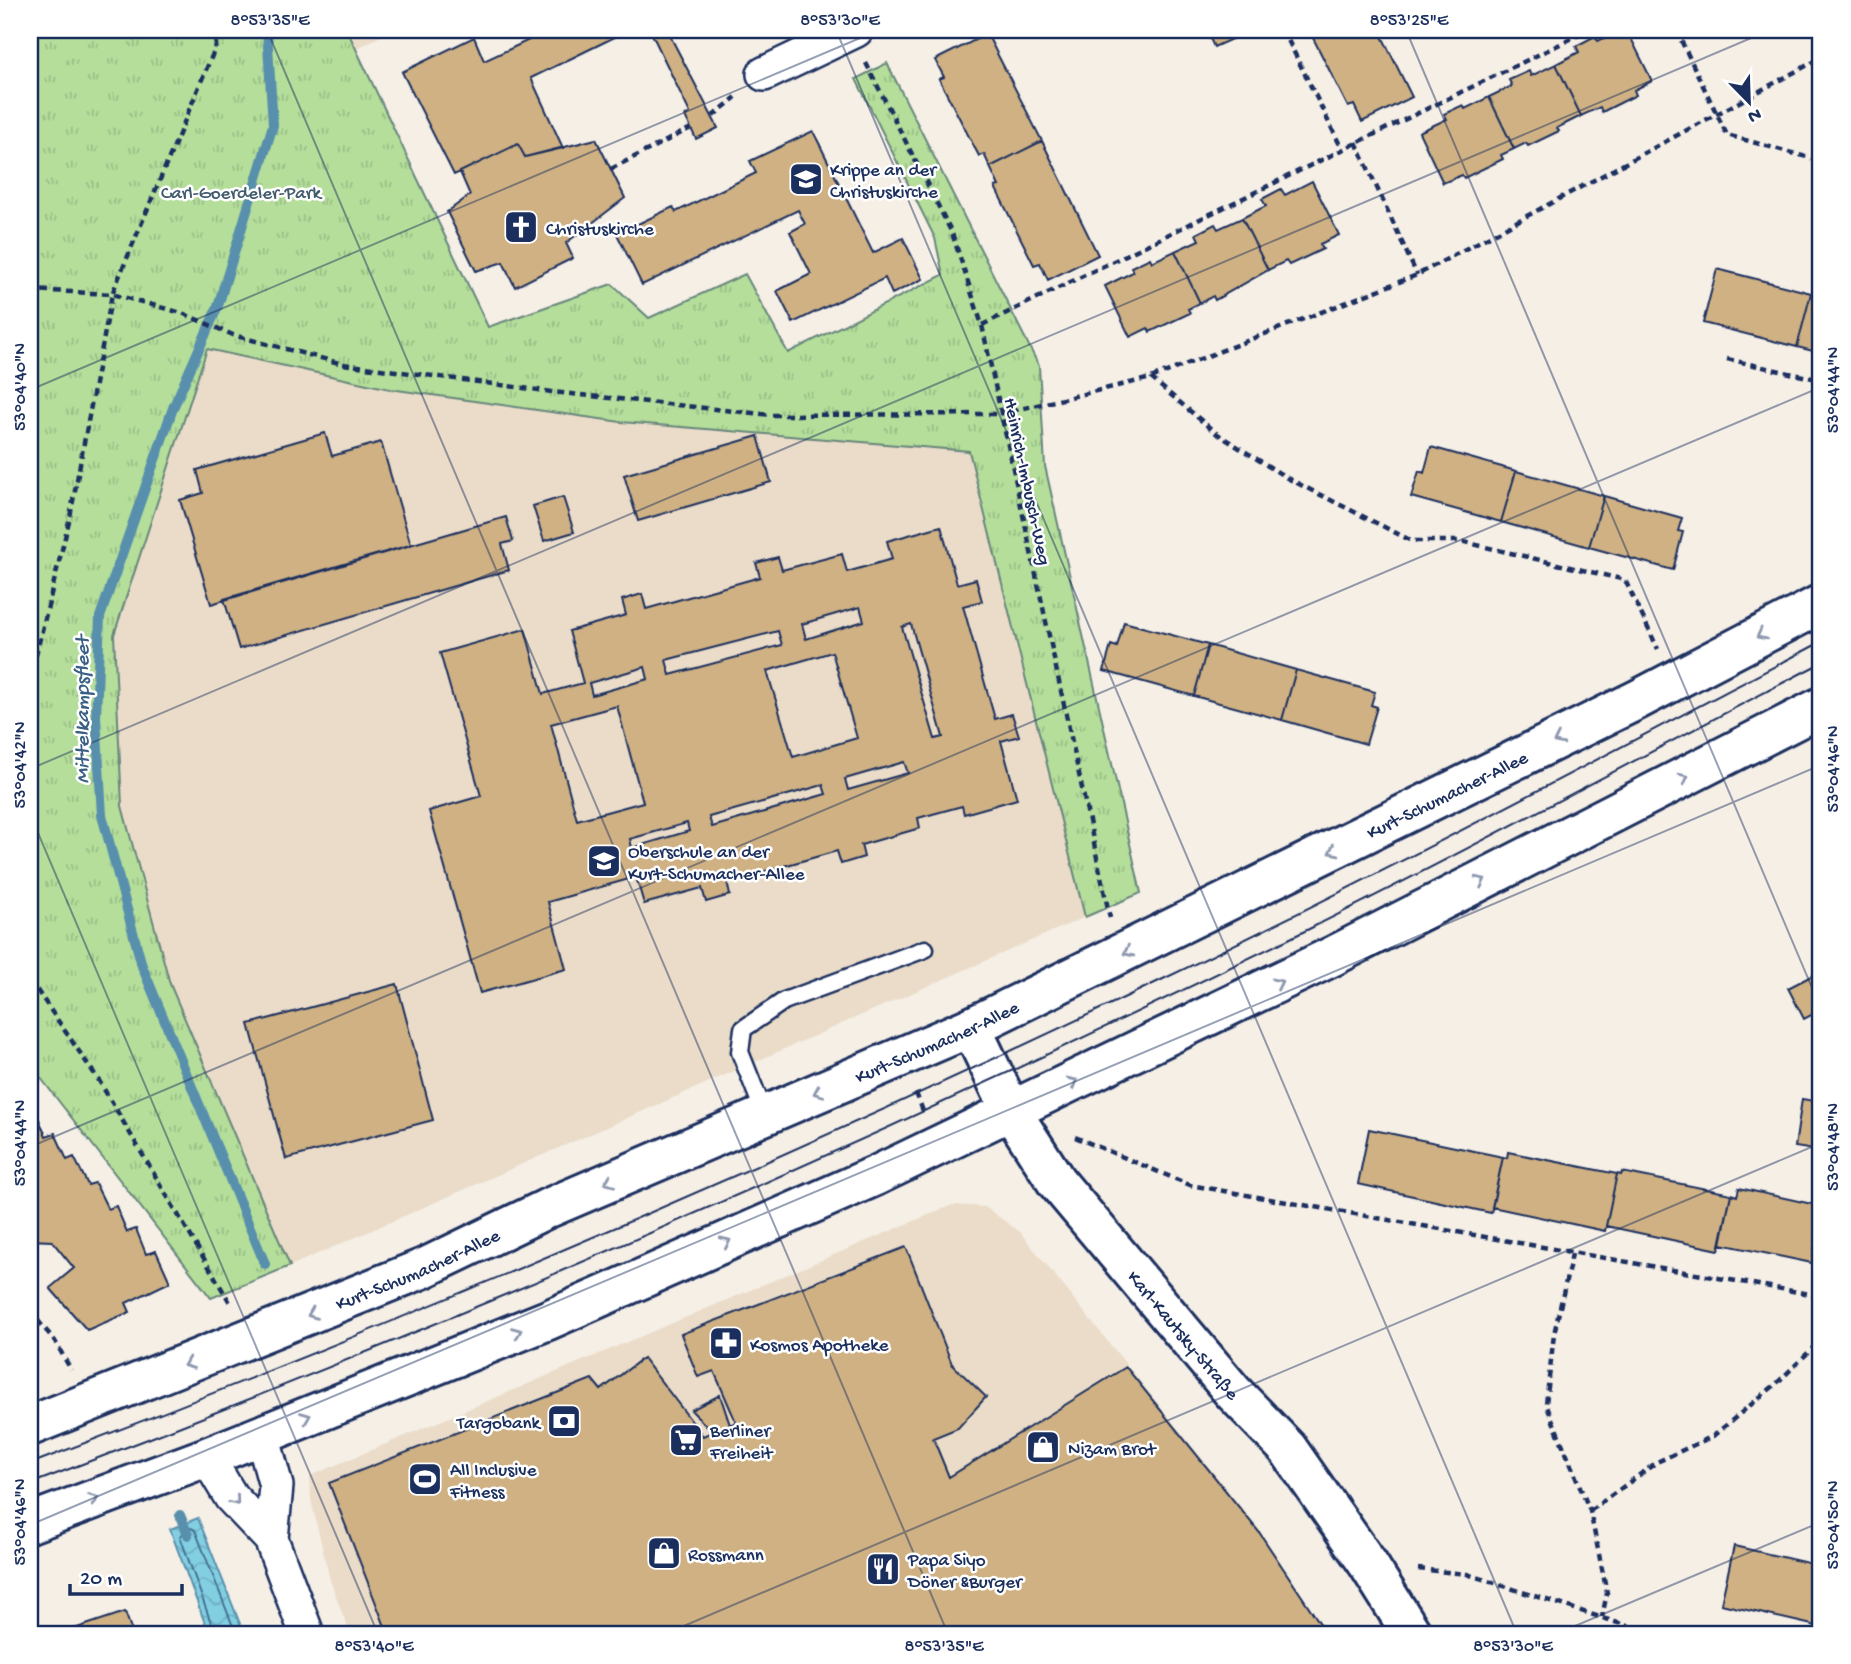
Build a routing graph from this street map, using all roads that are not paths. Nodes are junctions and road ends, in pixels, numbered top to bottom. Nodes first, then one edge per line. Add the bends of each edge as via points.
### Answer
1 (854, 31) edge
2 (764, 74) dead end
3 (1821, 604) edge
4 (1821, 707) edge
5 (925, 949) dead end
6 (971, 1027) junction
7 (1011, 1111) junction
8 (765, 1115) junction
9 (30, 1426) edge
10 (262, 1434) junction
11 (207, 1457) junction
12 (30, 1523) edge
13 (271, 1539) junction
14 (307, 1634) edge
15 (1412, 1634) edge

1 - 2 street
3 -> 6 street, Kurt-Schumacher-Allee
7 -> 4 street via 1333,956
5 - 8 lane via 783,1001 743,1029 740,1052
6 - 7 street, Karl-Kautsky-Straße
6 -> 8 street, Kurt-Schumacher-Allee
10 -> 7 street via 548,1320
7 - 15 street, Karl-Kautsky-Straße via 1056,1181 1233,1392 1288,1449
8 -> 9 street, Kurt-Schumacher-Allee via 546,1209 424,1268
10 - 11 street
10 - 13 street via 275,1486
12 -> 11 street
11 -> 13 street via 231,1497
13 - 14 street

